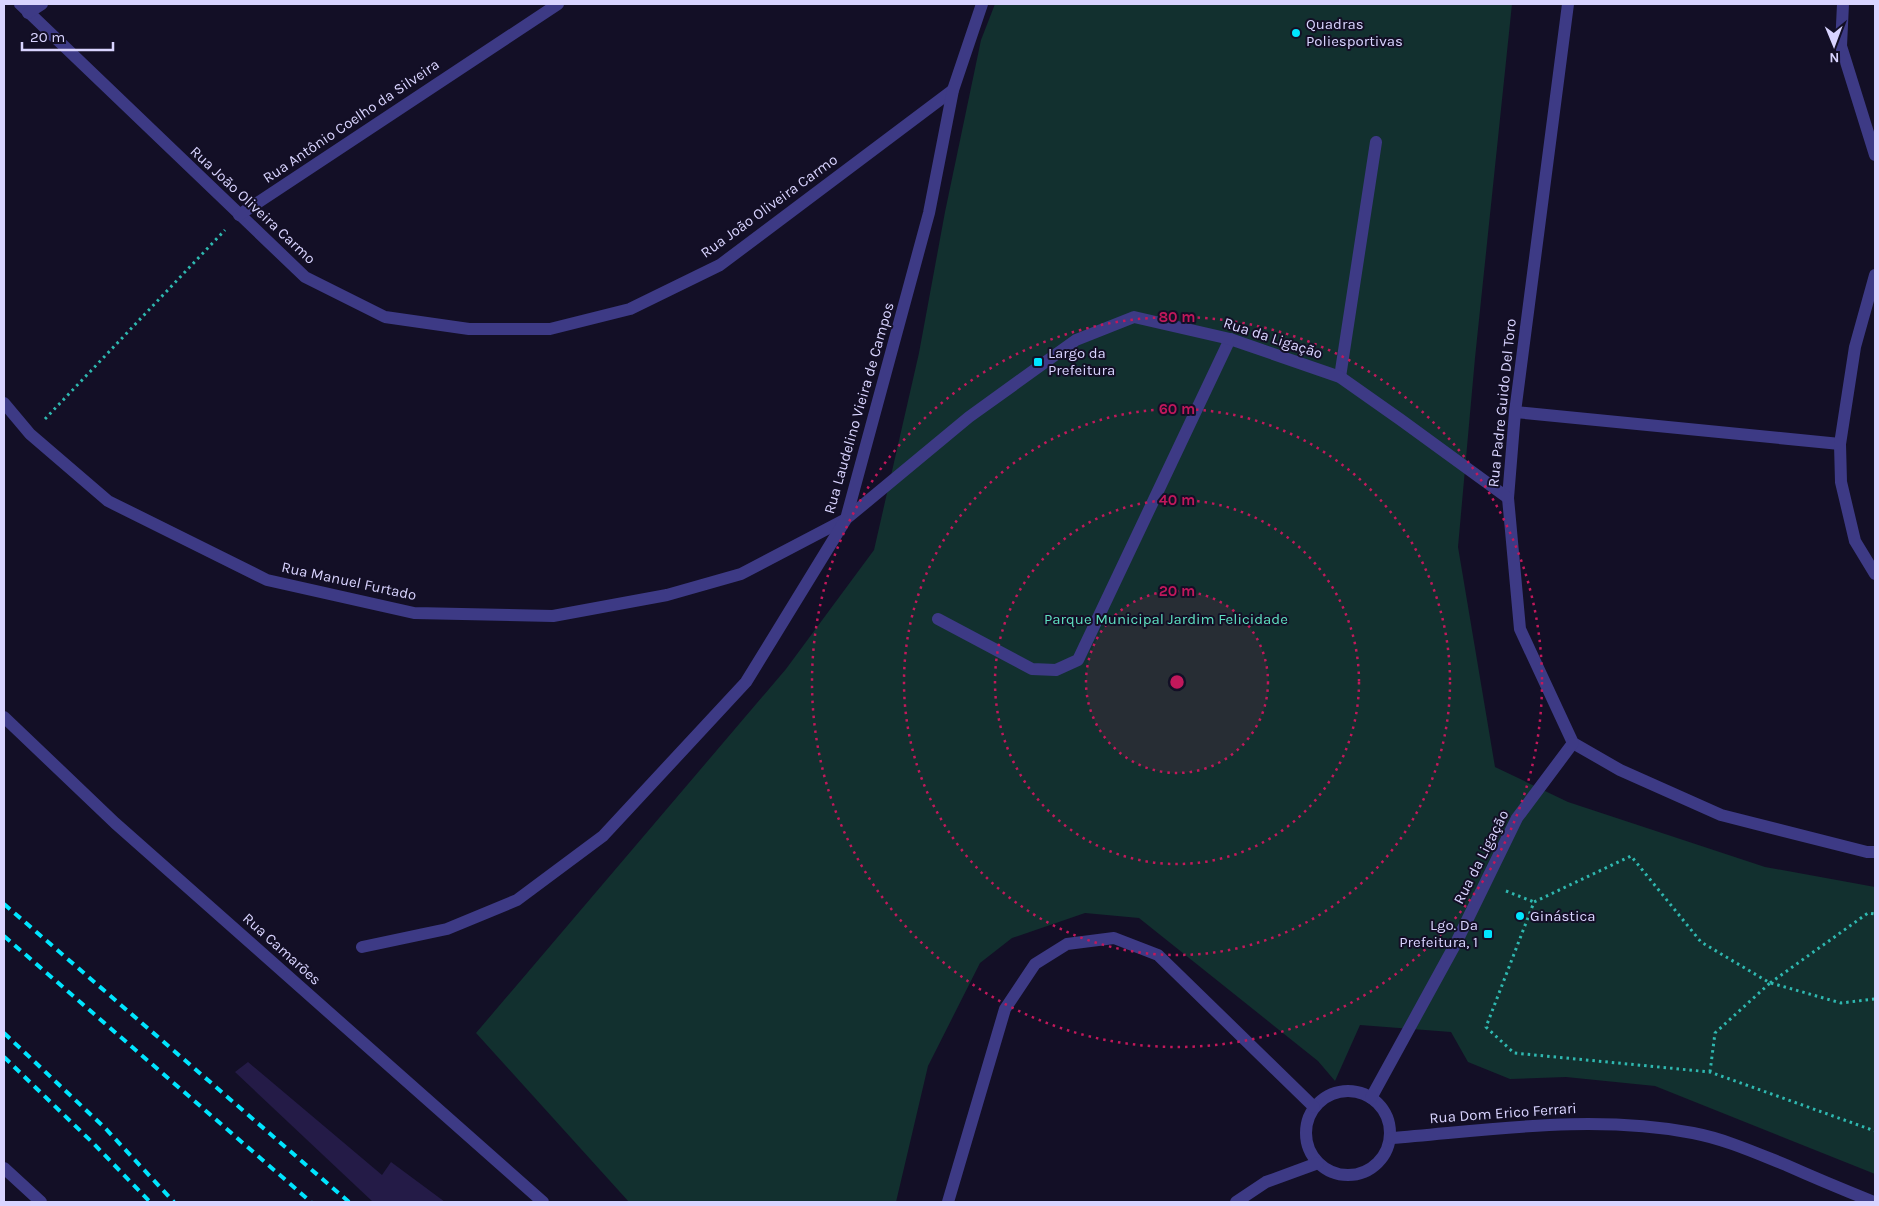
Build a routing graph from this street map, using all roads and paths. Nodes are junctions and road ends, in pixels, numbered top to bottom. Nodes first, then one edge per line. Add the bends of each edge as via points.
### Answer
1 (42, 4) edge
2 (558, 4) edge
3 (982, 4) edge
4 (1568, 4) edge
5 (1843, 4) edge
6 (24, 8) edge
7 (953, 90) junction
8 (1376, 142) dead end
9 (1875, 155) edge
10 (239, 215) junction
11 (1875, 275) edge
12 (1230, 338) junction
13 (1340, 378) junction
14 (4, 403) edge
15 (1515, 412) junction
16 (30, 434) junction
17 (1840, 444) junction
18 (1508, 498) junction
19 (846, 519) junction
20 (1875, 574) edge
21 (938, 619) dead end
22 (4, 717) edge
23 (1573, 743) junction
24 (1875, 852) edge
25 (1485, 883) junction
26 (1534, 902) junction
27 (1875, 914) edge
28 (362, 947) dead end
29 (1770, 983) junction
30 (1875, 999) edge
31 (1710, 1072) junction
32 (1371, 1098) junction
33 (1314, 1107) junction
34 (1875, 1132) edge
35 (1391, 1138) junction
36 (1318, 1163) junction
37 (4, 1168) edge
38 (41, 1202) edge
39 (543, 1202) edge
40 (948, 1202) edge
41 (1236, 1202) edge
42 (1874, 1202) edge

1 - 6 street
2 - 10 street, Rua Antônio Coelho da Silveira
3 - 7 street, Rua Laudelino Vieira de Campos
4 - 15 street, Rua Padre Guido Del Toro
5 - 9 street via 1841,46
6 - 10 street, Rua João Oliveira Carmo
7 - 10 street, Rua João Oliveira Carmo via 720,265 630,309 550,329 469,329 385,317 305,277
7 - 19 street, Rua Laudelino Vieira de Campos via 929,212
8 - 13 street
10 - 16 path
11 - 17 street via 1855,347
12 - 13 street, Rua da Ligação
12 - 19 street, Rua da Ligação via 1134,318 1076,340 969,417
12 - 21 street via 1078,660 1056,670 1032,668
13 - 18 street, Rua da Ligação
14 - 16 street, Rua Manuel Furtado
15 - 17 street
15 - 18 street, Rua Padre Guido Del Toro
16 - 19 street, Rua Manuel Furtado via 108,501 267,580 414,613 553,616 667,595 741,574
17 - 20 street via 1841,482 1855,541
18 - 23 street, Rua Padre Guido Del Toro via 1520,629
19 - 28 street, Rua Laudelino Vieira de Campos via 746,682 603,836 517,900 447,929
22 - 39 street, Rua Camarões via 115,823
23 - 24 street via 1620,770 1721,816
23 - 25 street, Rua da Ligação via 1517,818
25 - 26 path
25 - 32 street, Rua da Ligação
26 - 29 path via 1631,856 1702,942
26 - 31 path via 1486,1026 1514,1053
27 - 29 path via 1868,913
29 - 30 path via 1841,1003
29 - 31 path via 1715,1033
31 - 34 path
32 - 33 street via 1354,1092 1335,1093
32 - 35 street via 1384,1110
33 - 36 street via 1308,1116 1306,1134 1309,1150
33 - 40 street via 1158,955 1114,938 1067,944 1035,964 1005,1009
35 - 36 street via 1387,1152 1368,1170 1341,1174
35 - 42 street, Rua Dom Erico Ferrari via 1535,1125 1640,1125 1695,1133 1745,1148
36 - 41 street via 1266,1182
37 - 38 street

